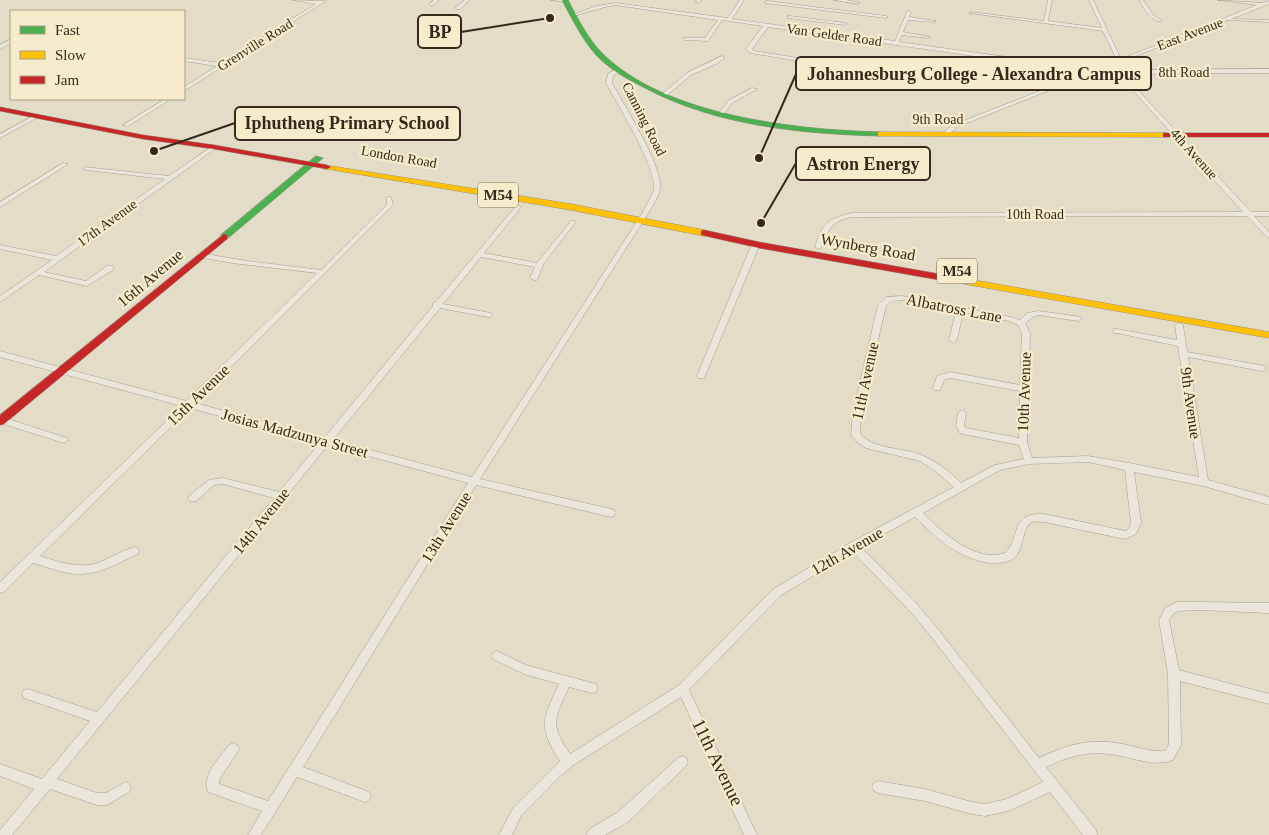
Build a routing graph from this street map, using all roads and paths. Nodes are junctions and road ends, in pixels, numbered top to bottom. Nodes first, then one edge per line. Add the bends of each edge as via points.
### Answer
1 (296, 0) edge
2 (437, 0) edge
3 (468, 0) edge
4 (554, 0) edge
5 (742, 0) edge
6 (836, 0) edge
7 (929, 0) edge
8 (937, 0) edge
9 (1050, 0) edge
10 (1091, 0) edge
11 (1141, 0) edge
12 (1219, 0) edge
13 (565, 1) edge
14 (323, 2) edge
15 (767, 2) dead end
16 (827, 2) dead end
17 (858, 3) dead end
18 (432, 4) dead end
19 (1266, 4) edge
20 (458, 8) dead end
21 (822, 9) junction
22 (971, 13) dead end
23 (573, 15) junction
24 (790, 17) dead end
25 (886, 18) dead end
26 (722, 19) junction
27 (729, 20) junction
28 (816, 20) junction
29 (1226, 20) junction
30 (1159, 21) dead end
31 (1269, 21) edge
32 (934, 22) dead end
33 (1046, 22) junction
34 (845, 24) dead end
35 (766, 26) junction
36 (1105, 30) junction
37 (808, 32) junction
38 (900, 33) junction
39 (928, 37) dead end
40 (685, 39) dead end
41 (896, 44) junction
42 (722, 58) dead end
43 (185, 59) edge
44 (1120, 62) junction
45 (222, 65) junction
46 (618, 70) junction
47 (1098, 70) junction
48 (1119, 72) junction
49 (1269, 72) edge
50 (905, 76) dead end
51 (185, 88) edge
52 (754, 89) dead end
53 (664, 95) junction
54 (166, 100) edge
55 (0, 103) edge
56 (0, 109) edge
57 (721, 114) junction
58 (37, 116) junction
59 (126, 125) junction
60 (947, 134) junction
61 (1177, 135) junction
62 (1269, 135) edge
63 (0, 136) edge
64 (214, 147) junction
65 (315, 162) junction
66 (65, 164) dead end
67 (86, 168) dead end
68 (171, 178) junction
69 (389, 198) dead end
70 (0, 205) edge
71 (518, 207) dead end
72 (1248, 214) junction
73 (1269, 214) edge
74 (643, 216) junction
75 (573, 222) dead end
76 (1269, 236) edge
77 (756, 244) junction
78 (0, 247) edge
79 (819, 247) junction
80 (479, 254) junction
81 (202, 256) junction
82 (58, 259) junction
83 (539, 266) junction
84 (110, 268) dead end
85 (38, 272) junction
86 (322, 272) junction
87 (534, 278) dead end
88 (1, 298) edge
89 (887, 300) joint
90 (436, 305) junction
91 (960, 309) junction
92 (488, 315) dead end
93 (1078, 319) dead end
94 (1021, 323) junction
95 (1180, 325) dead end
96 (1269, 326) edge
97 (1117, 331) dead end
98 (1269, 335) edge
99 (953, 340) dead end
100 (1183, 344) junction
101 (0, 354) edge
102 (1184, 354) junction
103 (1262, 368) dead end
104 (63, 370) junction
105 (701, 376) dead end
106 (937, 388) dead end
107 (1024, 389) junction
108 (187, 405) junction
109 (962, 413) dead end
110 (2, 418) edge
111 (64, 440) dead end
112 (325, 441) junction
113 (1022, 442) junction
114 (1029, 461) junction
115 (1128, 466) junction
116 (474, 481) junction
117 (1204, 482) junction
118 (960, 487) junction
119 (281, 496) junction
120 (192, 498) dead end
121 (1269, 501) edge
122 (916, 512) junction
123 (611, 513) dead end
124 (854, 546) junction
125 (134, 551) dead end
126 (32, 558) junction
127 (0, 589) edge
128 (1269, 608) edge
129 (497, 656) dead end
130 (1174, 674) junction
131 (566, 680) junction
132 (592, 688) dead end
133 (682, 689) junction
134 (28, 694) dead end
135 (1269, 699) edge
136 (99, 718) junction
137 (233, 749) dead end
138 (568, 762) junction
139 (682, 762) dead end
140 (1037, 765) junction
141 (0, 770) edge
142 (294, 770) junction
143 (45, 784) junction
144 (1051, 785) junction
145 (878, 787) dead end
146 (125, 788) dead end
147 (365, 796) dead end
148 (271, 808) junction
149 (4, 835) edge
150 (254, 835) edge
151 (505, 835) edge
152 (593, 835) edge
153 (751, 835) edge
154 (1091, 835) edge

1 - 14 street
2 - 18 street
3 - 20 street
4 - 13 street
5 - 27 street
6 - 17 street
7 - 8 street
9 - 33 street
10 - 36 street
11 - 30 street via 1150,16
12 - 19 street
13 - 23 main road, Canning Road
14 - 45 street, Grenville Road
15 - 21 street
16 - 21 street
19 - 29 street, East Avenue
21 - 25 street
21 - 28 street
22 - 33 street
23 - 26 street, Van Gelder Road via 612,4
23 - 46 main road, Canning Road via 594,49
24 - 28 street
26 - 27 street, Van Gelder Road
26 - 40 street via 706,40
27 - 35 street, Van Gelder Road
28 - 34 street
28 - 37 street
29 - 31 street
29 - 44 street, East Avenue
32 - 38 street via 908,15
33 - 36 street
35 - 37 street, Van Gelder Road
35 - 50 street via 749,49 752,52
36 - 44 street
37 - 41 street, Van Gelder Road
38 - 39 street
38 - 41 street
41 - 47 street, Van Gelder Road
42 - 53 street via 712,66 688,75
43 - 45 street
44 - 47 street, East Avenue
45 - 51 street, Grenville Road
46 - 53 main road, 9th Road
46 - 74 street, Canning Road via 610,75 608,83 656,176 656,192
47 - 48 street, 8th Road
47 - 60 street, East Avenue via 955,126
48 - 49 street, 8th Road
48 - 61 street, 4th Avenue
52 - 57 street via 730,102
53 - 57 main road, 9th Road
54 - 59 street
55 - 59 main road, London Road / M54
56 - 58 main road, London Road / M54
57 - 60 main road, 9th Road via 818,131
58 - 63 street
58 - 64 main road, London Road / M54
59 - 65 main road, London Road / M54
60 - 61 main road, 9th Road
61 - 62 main road, 9th Road
61 - 72 street, 4th Avenue
64 - 65 main road, London Road / M54
64 - 68 street, 17th Avenue
65 - 74 main road, London Road / M54
65 - 81 main road, 16th Avenue
66 - 70 street
67 - 68 street
68 - 82 street, 17th Avenue
69 - 86 street, 15th Avenue via 390,205
71 - 80 street, 14th Avenue
72 - 73 street, 10th Road
72 - 76 street, 4th Avenue
72 - 79 street, 10th Road via 852,214 829,223
74 - 77 main road, Wynberg Road / M54
74 - 79 main road, Wynberg Road / M54
74 - 116 street, 13th Avenue
75 - 83 street
77 - 98 main road, Wynberg Road / M54
77 - 105 street
78 - 82 street
79 - 96 main road, Wynberg Road / M54
80 - 83 street
80 - 90 street, 14th Avenue
81 - 86 street
81 - 104 main road, 16th Avenue
82 - 85 street, 17th Avenue
83 - 87 street
84 - 85 street via 87,284
85 - 88 street, 17th Avenue
86 - 108 street, 15th Avenue
89 - 91 street, Albatross Lane via 906,298
89 - 118 street, 11th Avenue via 882,305 857,412 855,435 862,442 923,459
90 - 92 street
90 - 112 street, 14th Avenue
91 - 94 street, Albatross Lane
91 - 99 street
93 - 94 street via 1040,313 1030,315
94 - 107 street, 10th Avenue via 1026,333
95 - 100 street, 9th Avenue
97 - 100 street
100 - 102 street, 9th Avenue
101 - 104 street, Josias Madzunya Street
102 - 103 street
102 - 117 street, 9th Avenue
104 - 108 street, Josias Madzunya Street
104 - 110 main road, 16th Avenue
106 - 107 street via 940,378 950,375
107 - 113 street, 10th Avenue
108 - 112 street, Josias Madzunya Street
108 - 126 street, 15th Avenue
109 - 113 street via 960,426 963,431
110 - 111 street
112 - 116 street, Josias Madzunya Street
112 - 119 street, 14th Avenue
113 - 114 street, 10th Avenue
114 - 115 street, 12th Avenue via 1079,458
114 - 118 street, 12th Avenue via 998,468
115 - 117 street, 12th Avenue
115 - 122 street via 1136,523 1131,533 1125,535 1032,518 1024,523 1012,552 1004,558 990,558 967,553 951,545
116 - 123 street, Josias Madzunya Street
116 - 142 street, 13th Avenue
117 - 121 street, 12th Avenue
118 - 122 street, 12th Avenue
119 - 120 street via 217,481
119 - 136 street, 14th Avenue
122 - 124 street, 12th Avenue
124 - 133 street, 12th Avenue via 772,597
124 - 140 street via 933,631
125 - 126 street via 84,570
126 - 127 street, 15th Avenue
128 - 130 street via 1176,606 1168,611 1164,620
129 - 131 street via 524,670
130 - 135 street
130 - 140 street via 1176,745 1169,756 1155,757 1094,747 1071,749
131 - 132 street
131 - 138 street via 548,724 552,742
133 - 138 street, 12th Avenue
133 - 153 street, 11th Avenue
134 - 136 street
136 - 143 street, 14th Avenue
137 - 148 street via 214,776 212,788
138 - 151 street, 12th Avenue via 528,798
139 - 152 street via 623,817
140 - 144 street
141 - 143 street
142 - 147 street
142 - 148 street, 13th Avenue
143 - 146 street via 102,799
143 - 149 street, 14th Avenue
144 - 145 street via 1008,805 985,810
144 - 154 street
148 - 150 street, 13th Avenue

